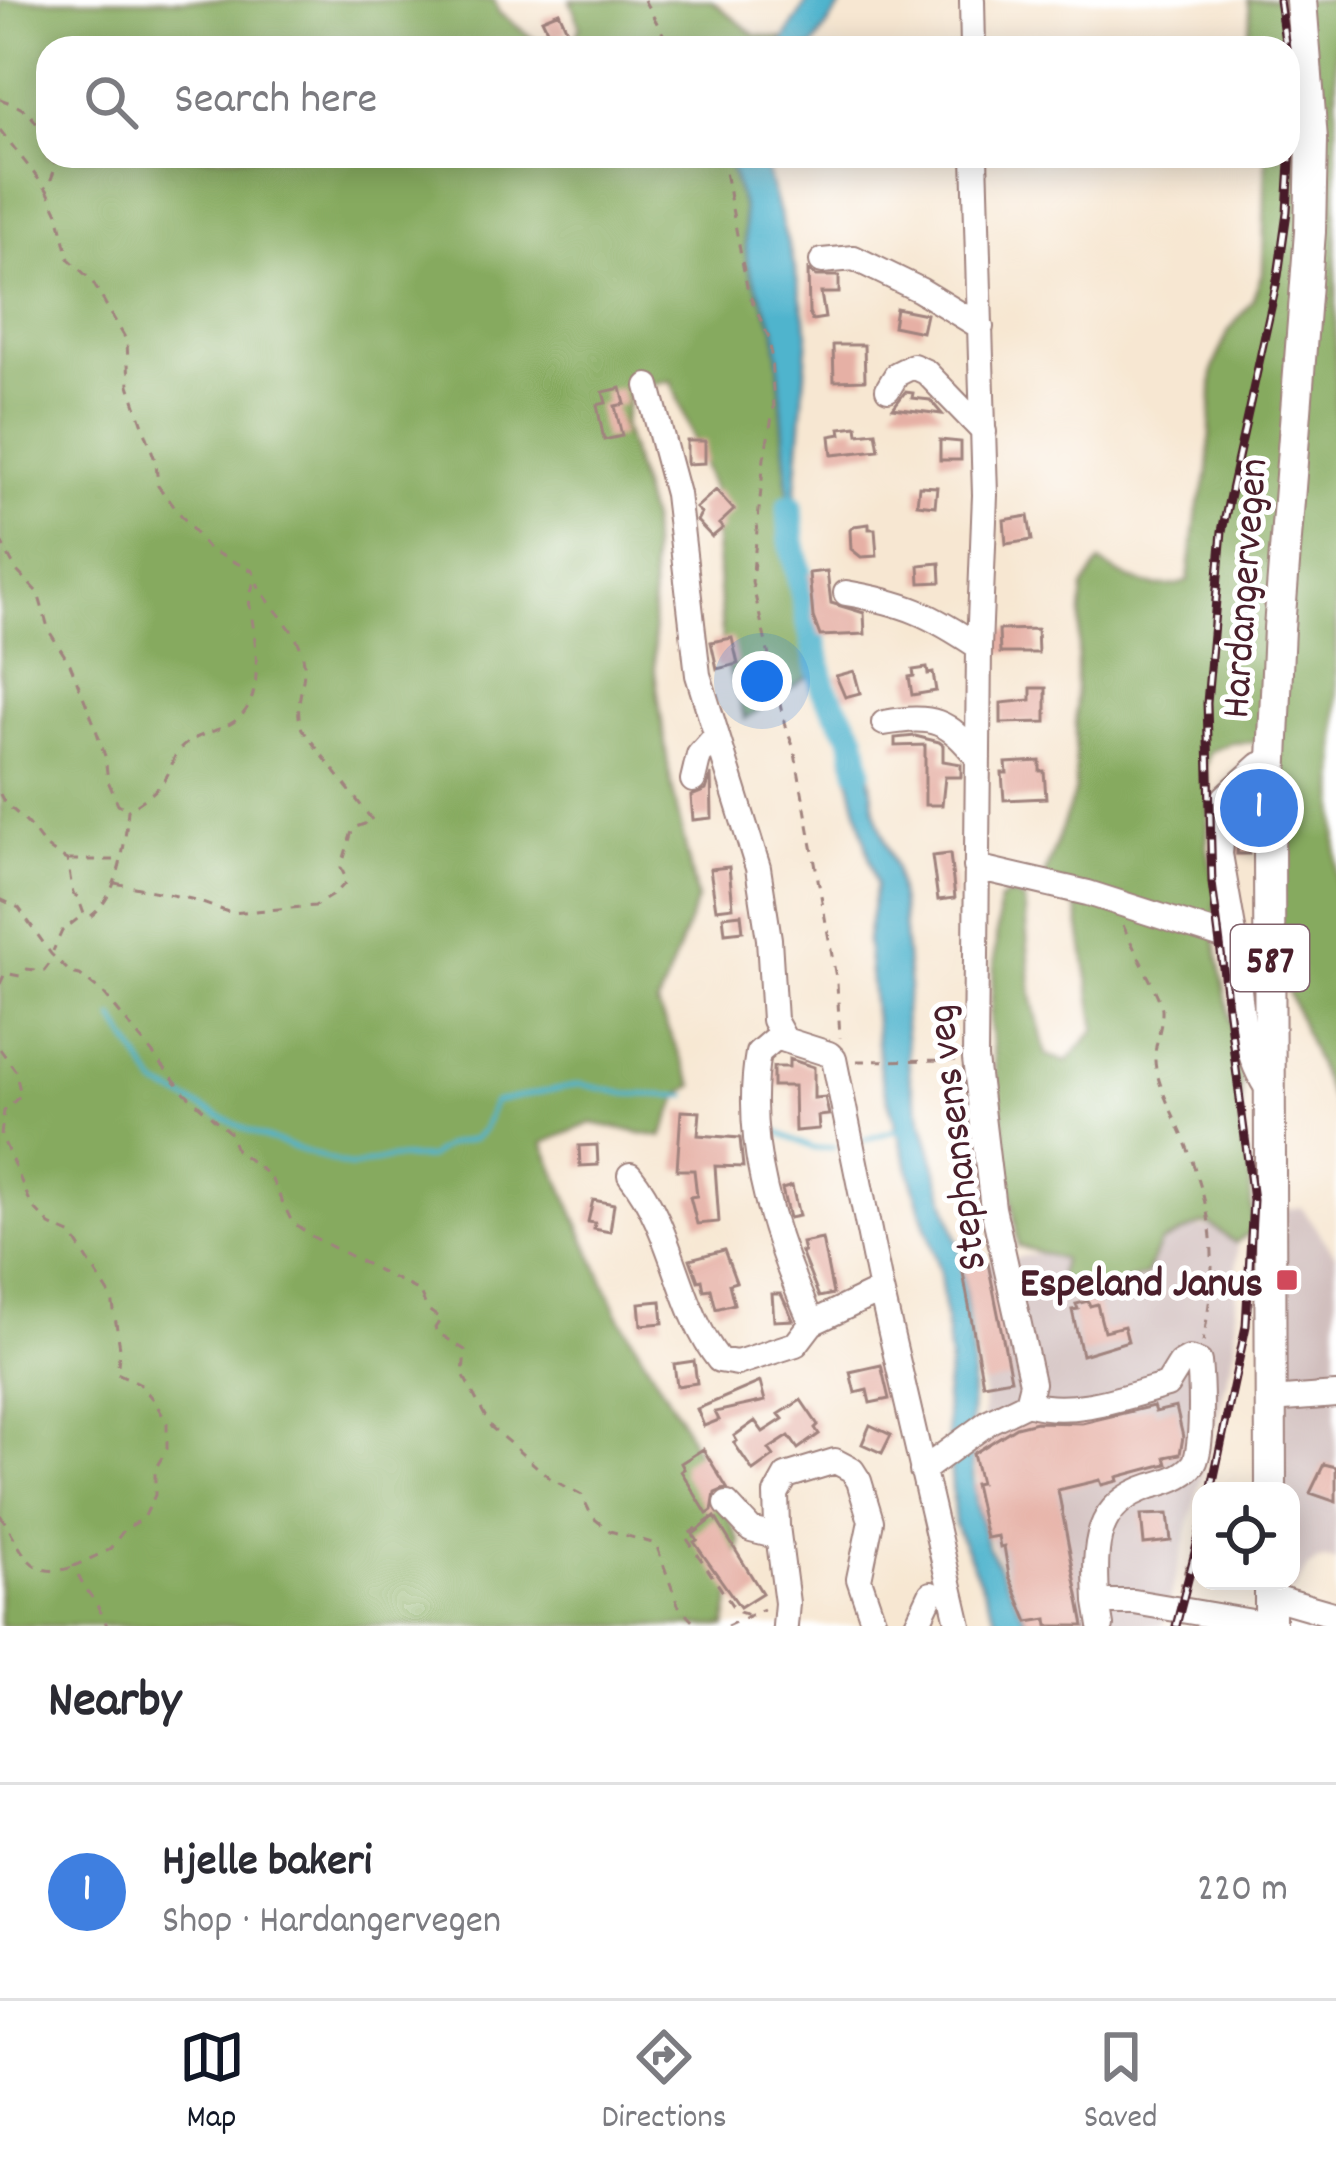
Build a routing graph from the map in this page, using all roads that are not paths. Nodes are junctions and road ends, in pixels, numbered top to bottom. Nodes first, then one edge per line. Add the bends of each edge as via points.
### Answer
1 (972, 0) edge
2 (1301, 0) edge
3 (973, 36) edge
4 (975, 168) edge
5 (821, 261) dead end
6 (981, 327) junction
7 (648, 386) dead end
8 (888, 389) dead end
9 (984, 432) junction
10 (691, 518) dead end
11 (685, 559) junction
12 (846, 593) dead end
13 (979, 647) junction
14 (884, 723) dead end
15 (716, 737) junction
16 (978, 758) junction
17 (1271, 766) junction
18 (692, 780) dead end
19 (976, 867) junction
20 (1235, 940) junction
21 (779, 1035) junction
22 (1271, 1093) junction
23 (630, 1175) dead end
24 (881, 1290) junction
25 (812, 1324) junction
26 (1336, 1395) edge
27 (1271, 1400) junction
28 (1028, 1403) junction
29 (932, 1463) junction
30 (1271, 1482) edge
31 (719, 1511) road end
32 (777, 1526) junction
33 (931, 1594) dead end
34 (1270, 1607) edge
35 (1099, 1614) edge
36 (1336, 1615) edge
37 (786, 1617) edge
38 (875, 1626) edge
39 (916, 1626) edge
40 (958, 1626) edge

1 - 3 street
2 - 17 main road, Hardangervegen / 587 via 1310,232
4 - 6 street, Stephansens veg
5 - 6 street via 854,258
6 - 9 street, Stephansens veg
7 - 11 street
8 - 9 street via 913,366
9 - 13 street, Stephansens veg
10 - 11 street
11 - 15 street via 695,661
12 - 13 street via 933,616
13 - 16 street, Stephansens veg
14 - 16 street via 946,723
15 - 18 street via 699,755
15 - 21 street via 763,888
16 - 19 street, Stephansens veg
17 - 20 street via 1260,765 1225,797 1220,854
17 - 22 main road, Hardangervegen / 587
19 - 20 street
19 - 28 street, Stephansens veg via 975,1059 993,1208 1032,1383
20 - 22 street via 1256,1074
21 - 24 street via 834,1059
21 - 25 street via 758,1053 754,1118 774,1226
22 - 27 main road, Hardangervegen / 587
23 - 25 street via 719,1360 737,1363 796,1344
24 - 25 street
24 - 29 street
26 - 27 street
27 - 30 main road, Hardangervegen / 587
28 - 29 street
28 - 35 street via 1052,1410 1134,1394 1167,1384 1189,1359 1199,1362 1200,1453 1170,1481 1127,1496 1104,1518 1095,1553
29 - 40 street
31 - 32 street via 758,1534
32 - 37 street
32 - 38 street via 776,1494 785,1476 835,1461 852,1470 871,1521 859,1580
33 - 39 street
34 - 35 street via 1174,1610 1134,1601
34 - 36 street

